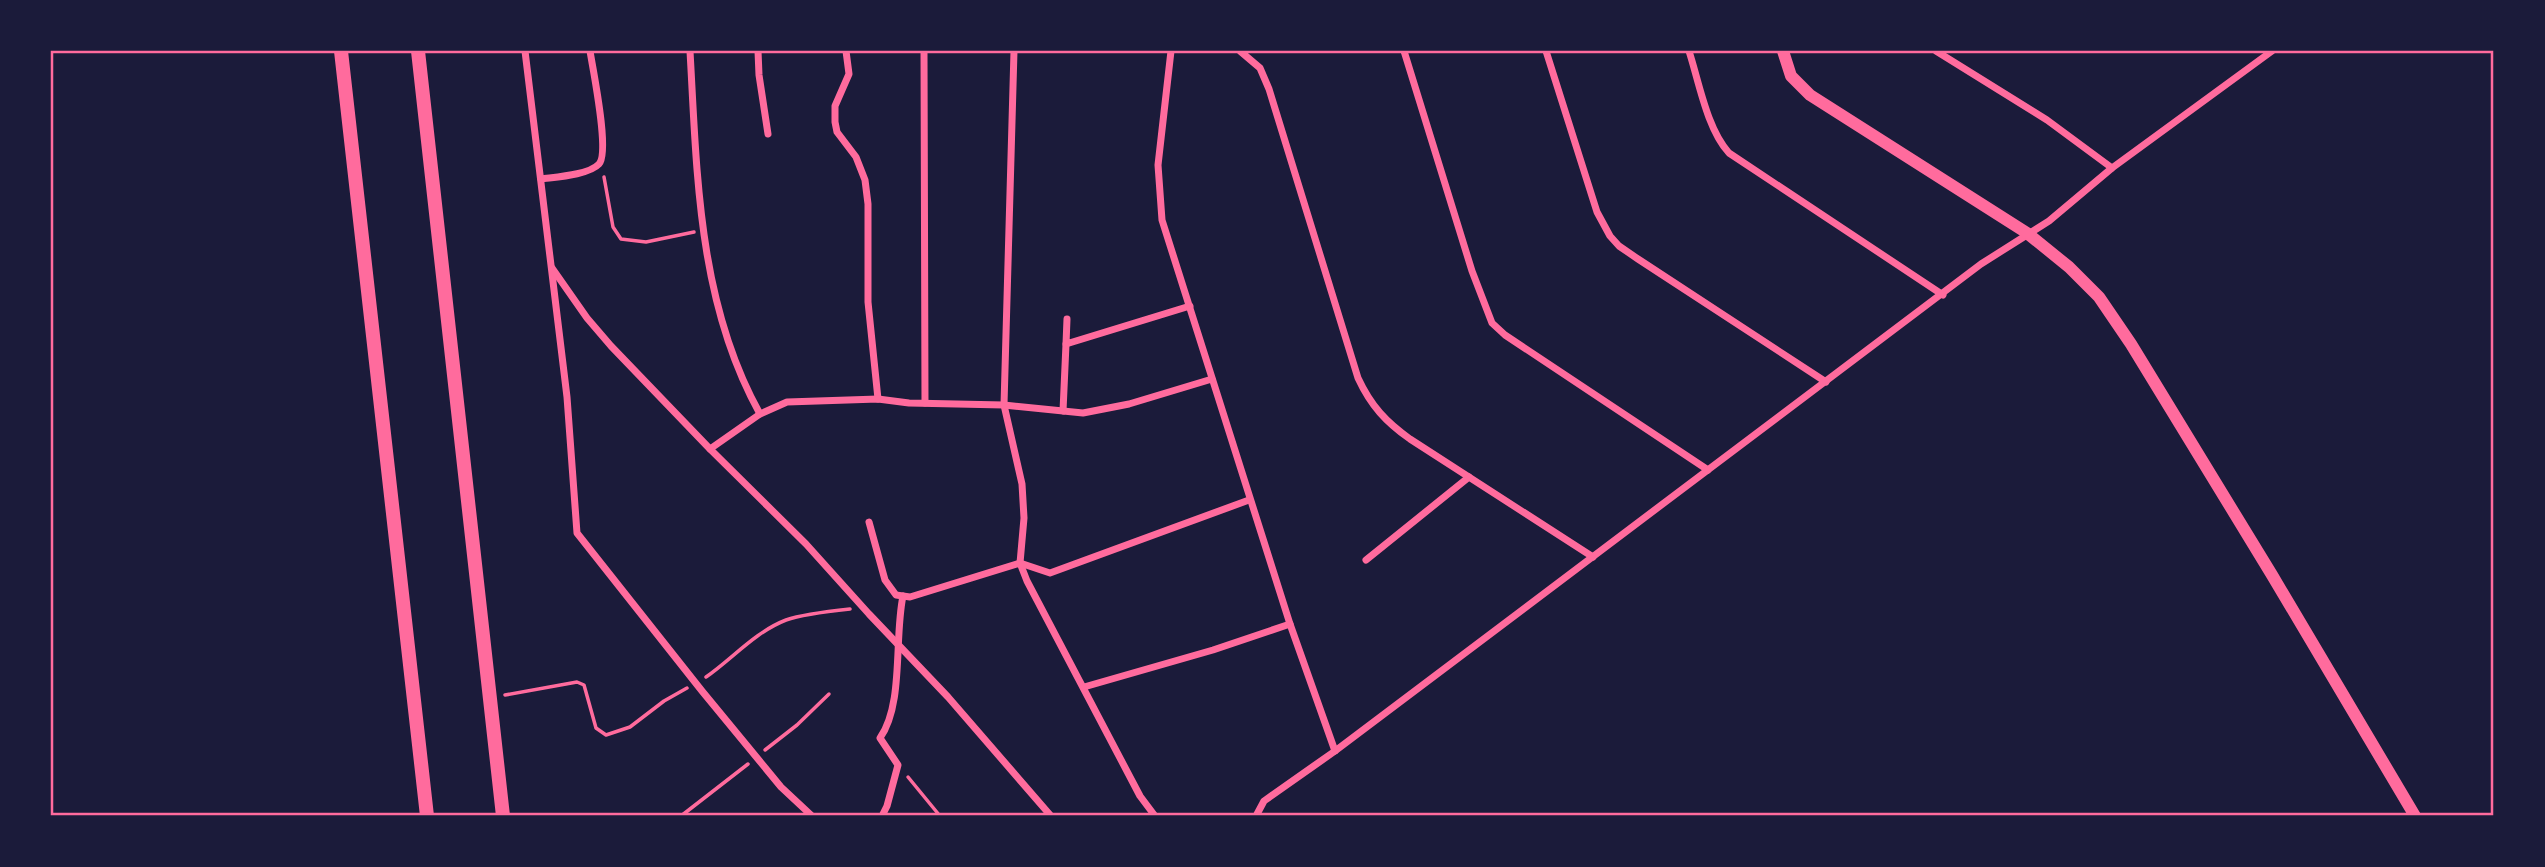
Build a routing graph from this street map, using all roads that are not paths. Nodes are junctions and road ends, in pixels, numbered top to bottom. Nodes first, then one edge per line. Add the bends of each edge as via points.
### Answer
1 (341, 51) edge
2 (418, 51) edge
3 (525, 51) edge
4 (590, 51) edge
5 (690, 51) edge
6 (758, 51) edge
7 (846, 51) edge
8 (923, 51) edge
9 (1014, 51) edge
10 (1171, 51) edge
11 (1240, 51) edge
12 (1405, 51) edge
13 (1546, 51) edge
14 (1689, 51) edge
15 (1783, 51) edge
16 (1936, 51) edge
17 (2272, 51) edge
18 (768, 134) dead end
19 (2112, 168) junction
20 (541, 179) junction
21 (2027, 233) junction
22 (552, 267) junction
23 (1943, 295) junction
24 (1190, 306) junction
25 (1067, 319) dead end
26 (1066, 344) junction
27 (1212, 380) junction
28 (1826, 382) junction
29 (878, 400) junction
30 (925, 403) junction
31 (1004, 405) junction
32 (1063, 411) junction
33 (760, 414) junction
34 (710, 449) junction
35 (1708, 470) junction
36 (1469, 477) junction
37 (1249, 500) junction
38 (869, 522) dead end
39 (1594, 557) junction
40 (1366, 560) dead end
41 (1020, 563) junction
42 (903, 596) junction
43 (1290, 624) junction
44 (898, 645) junction
45 (1084, 687) junction
46 (1335, 751) junction
47 (427, 816) edge
48 (503, 816) edge
49 (812, 816) edge
50 (882, 816) edge
51 (1051, 816) edge
52 (1155, 816) edge
53 (1256, 816) edge
54 (2415, 816) edge

1 - 47 main road
2 - 48 main road
3 - 20 street
4 - 20 street via 603,157 597,166 578,173
5 - 33 street via 702,230 736,368
6 - 18 street
7 - 29 street via 849,74 835,106 835,122 865,180 868,302
8 - 30 street
9 - 31 street
10 - 24 street via 1159,193 1162,220
11 - 36 street via 1260,68 1269,89 1367,399 1387,423
12 - 35 street via 1492,323
13 - 28 street via 1590,193 1610,236
14 - 23 street via 1717,137 1729,153
15 - 21 street via 1791,76 1810,95
16 - 19 street via 2048,120
17 - 19 street
19 - 21 street via 2049,221
20 - 22 street
21 - 23 street
21 - 54 street via 2099,297
22 - 34 street via 611,346
22 - 49 street via 577,533 781,787
23 - 28 street
24 - 26 street
24 - 27 street
25 - 26 street
26 - 32 street
27 - 32 street via 1100,411
27 - 37 street
28 - 35 street
29 - 30 street
29 - 33 street via 787,402
30 - 31 street
31 - 32 street
31 - 41 street via 1022,484
33 - 34 street
34 - 44 street via 771,506
35 - 39 street
36 - 39 street
36 - 40 street
37 - 41 street via 1051,573
37 - 43 street
38 - 42 street via 885,580 896,596
39 - 46 street
41 - 42 street
41 - 45 street
42 - 44 street
43 - 45 street
43 - 46 street
44 - 50 street via 892,713 880,738 898,765
44 - 51 street
45 - 52 street
46 - 53 street via 1264,801

